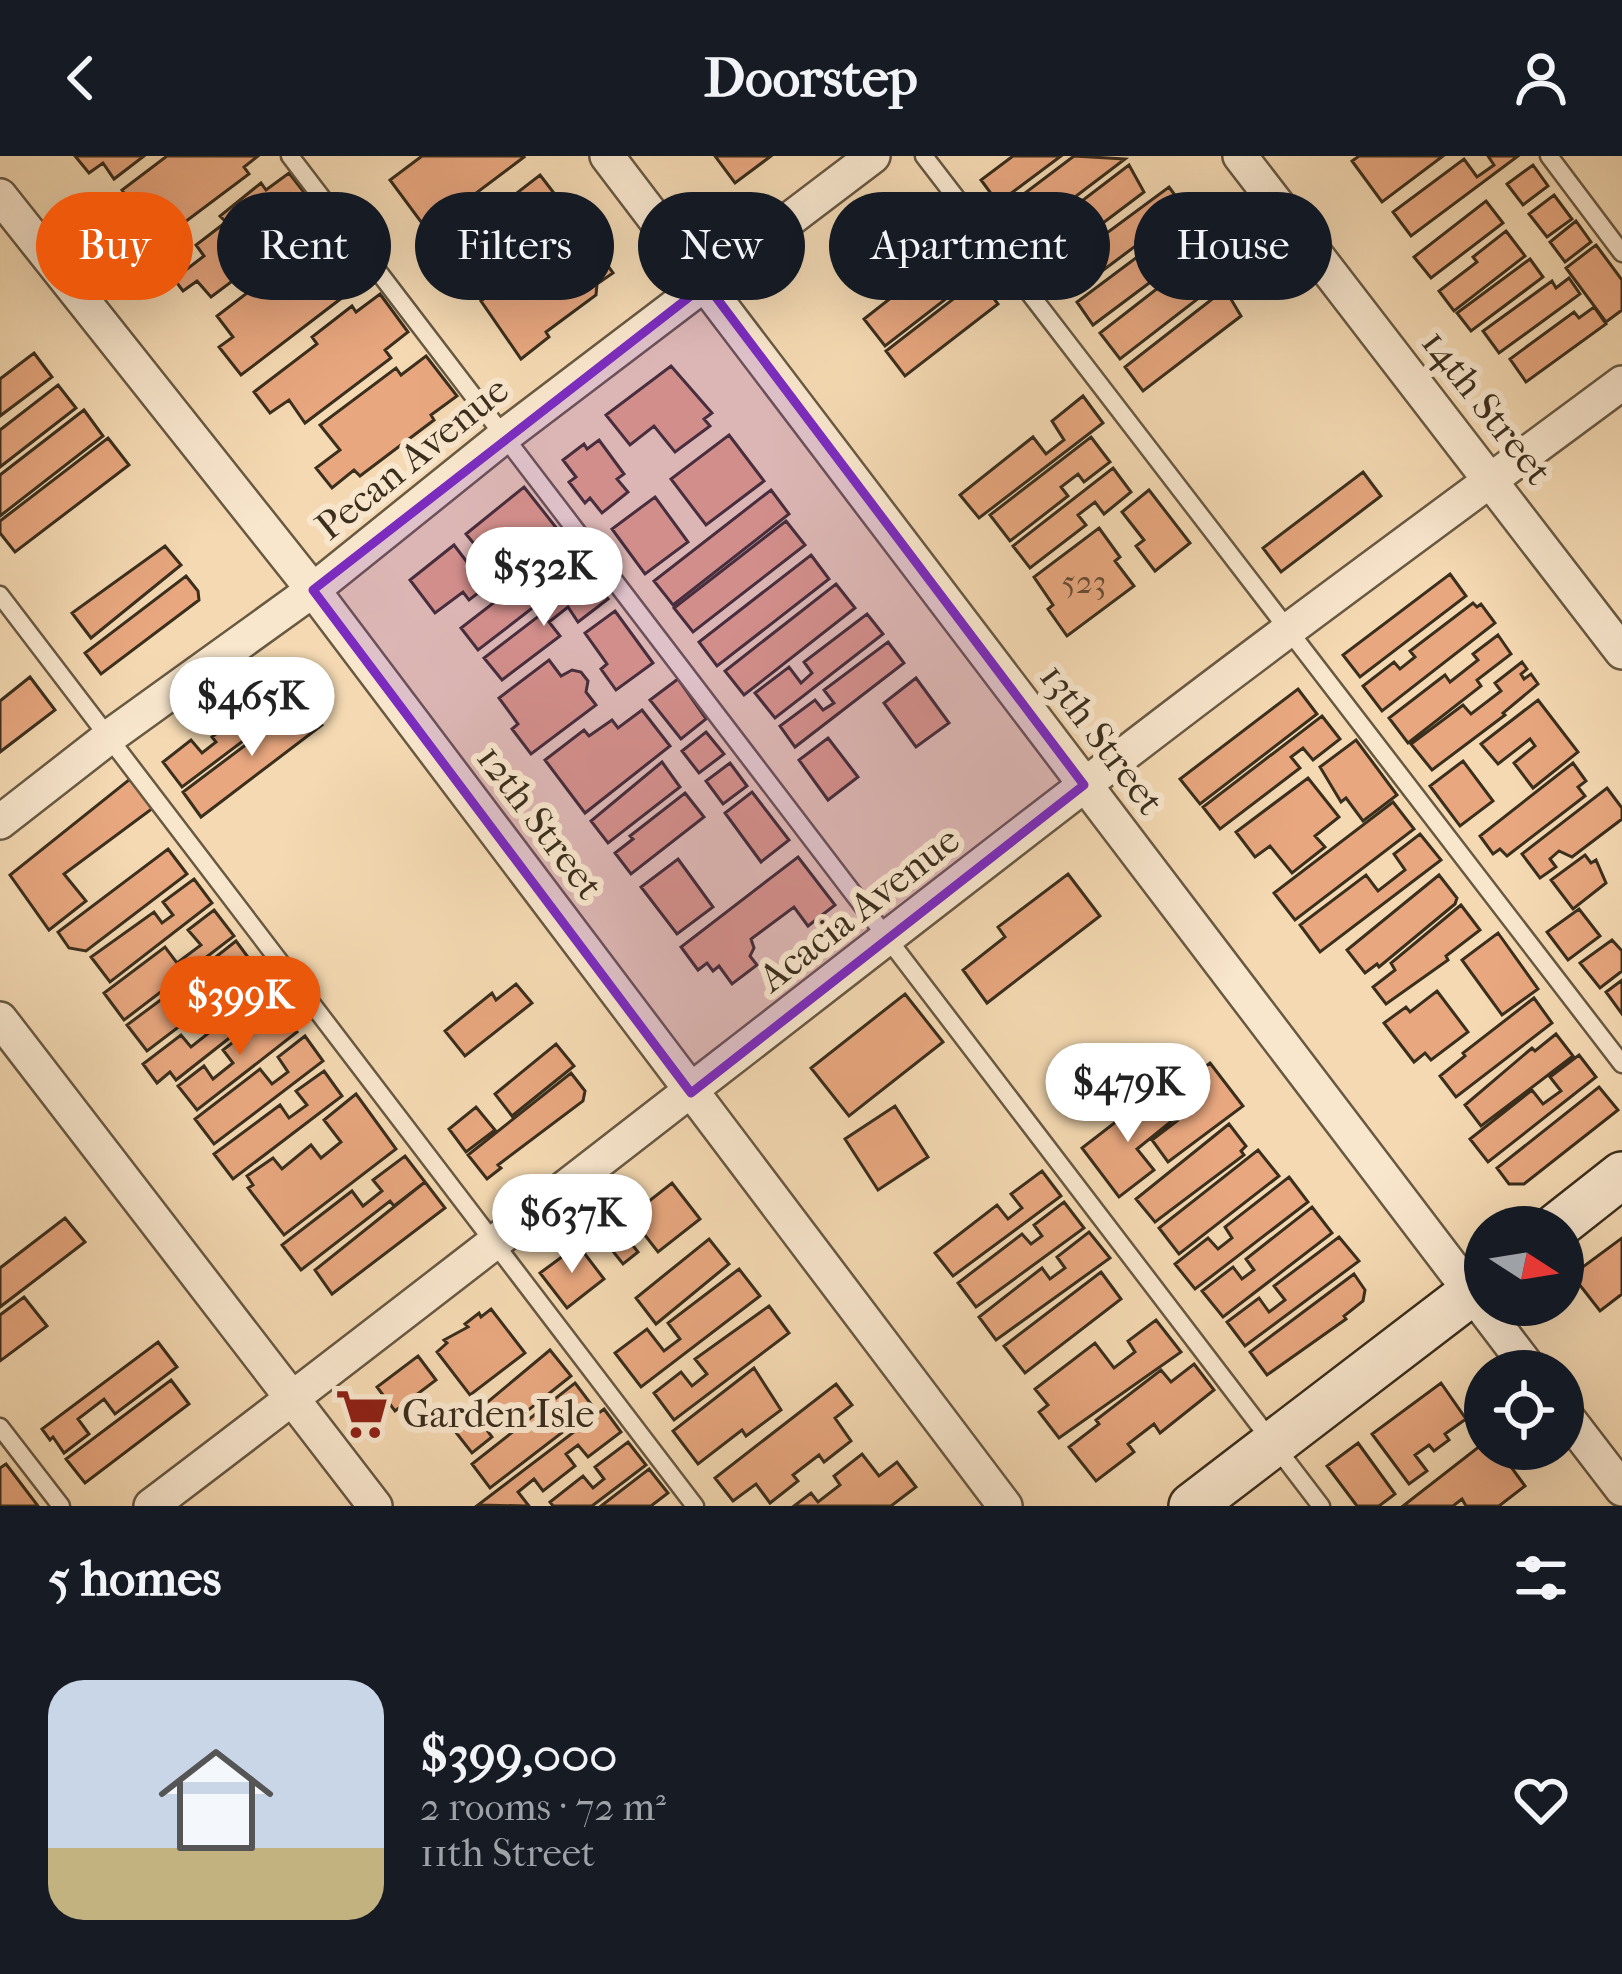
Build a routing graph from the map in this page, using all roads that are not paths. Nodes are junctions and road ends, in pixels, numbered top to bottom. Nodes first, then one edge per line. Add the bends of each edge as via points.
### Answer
1 (290, 156) edge
2 (607, 156) edge
3 (873, 156) edge
4 (924, 156) edge
5 (1240, 156) edge
6 (1549, 156) edge
7 (0, 196) edge
8 (638, 196) edge
9 (805, 208) edge
10 (1622, 253) edge
11 (685, 300) edge
12 (718, 300) edge
13 (1622, 383) edge
14 (503, 437) junction
15 (1490, 480) junction
16 (314, 590) junction
17 (0, 595) edge
18 (1290, 628) junction
19 (1622, 652) edge
20 (109, 737) junction
21 (1084, 785) junction
22 (0, 822) edge
23 (889, 939) junction
24 (0, 1019) edge
25 (1622, 1064) edge
26 (691, 1093) junction
27 (1622, 1175) edge
28 (1583, 1206) edge
29 (492, 1241) junction
30 (1464, 1270) edge
31 (1464, 1299) edge
32 (293, 1398) junction
33 (0, 1427) edge
34 (1584, 1439) edge
35 (1274, 1444) junction
36 (1622, 1489) edge
37 (61, 1506) edge
38 (152, 1506) edge
39 (375, 1506) edge
40 (695, 1506) edge
41 (1005, 1506) edge
42 (1192, 1506) edge
43 (1321, 1506) edge

1 - 14 lane
2 - 8 street, 13th Street
3 - 9 street, Pecan Avenue
4 - 18 lane
5 - 15 street, 14th Street
6 - 10 lane
7 - 16 street, 12th Street
11 - 14 street, Pecan Avenue
12 - 21 street, 13th Street
13 - 15 street, Acacia Avenue
14 - 16 street, Pecan Avenue
14 - 23 lane
15 - 18 street, Acacia Avenue
15 - 19 street, 14th Street
16 - 20 street, Pecan Avenue
16 - 26 street, 12th Street
17 - 20 lane
18 - 21 street, Acacia Avenue
18 - 25 lane
20 - 22 street, Pecan Avenue
20 - 29 lane
21 - 23 street, Acacia Avenue
21 - 30 street, 13th Street
23 - 26 street, Acacia Avenue
23 - 35 lane
24 - 32 street
26 - 29 street, Acacia Avenue
26 - 41 street, 12th Street
27 - 28 street
29 - 32 street, Acacia Avenue
29 - 40 lane
31 - 35 street
32 - 38 street, Acacia Avenue
32 - 39 street
33 - 37 lane
34 - 36 street
35 - 42 street
35 - 43 lane

